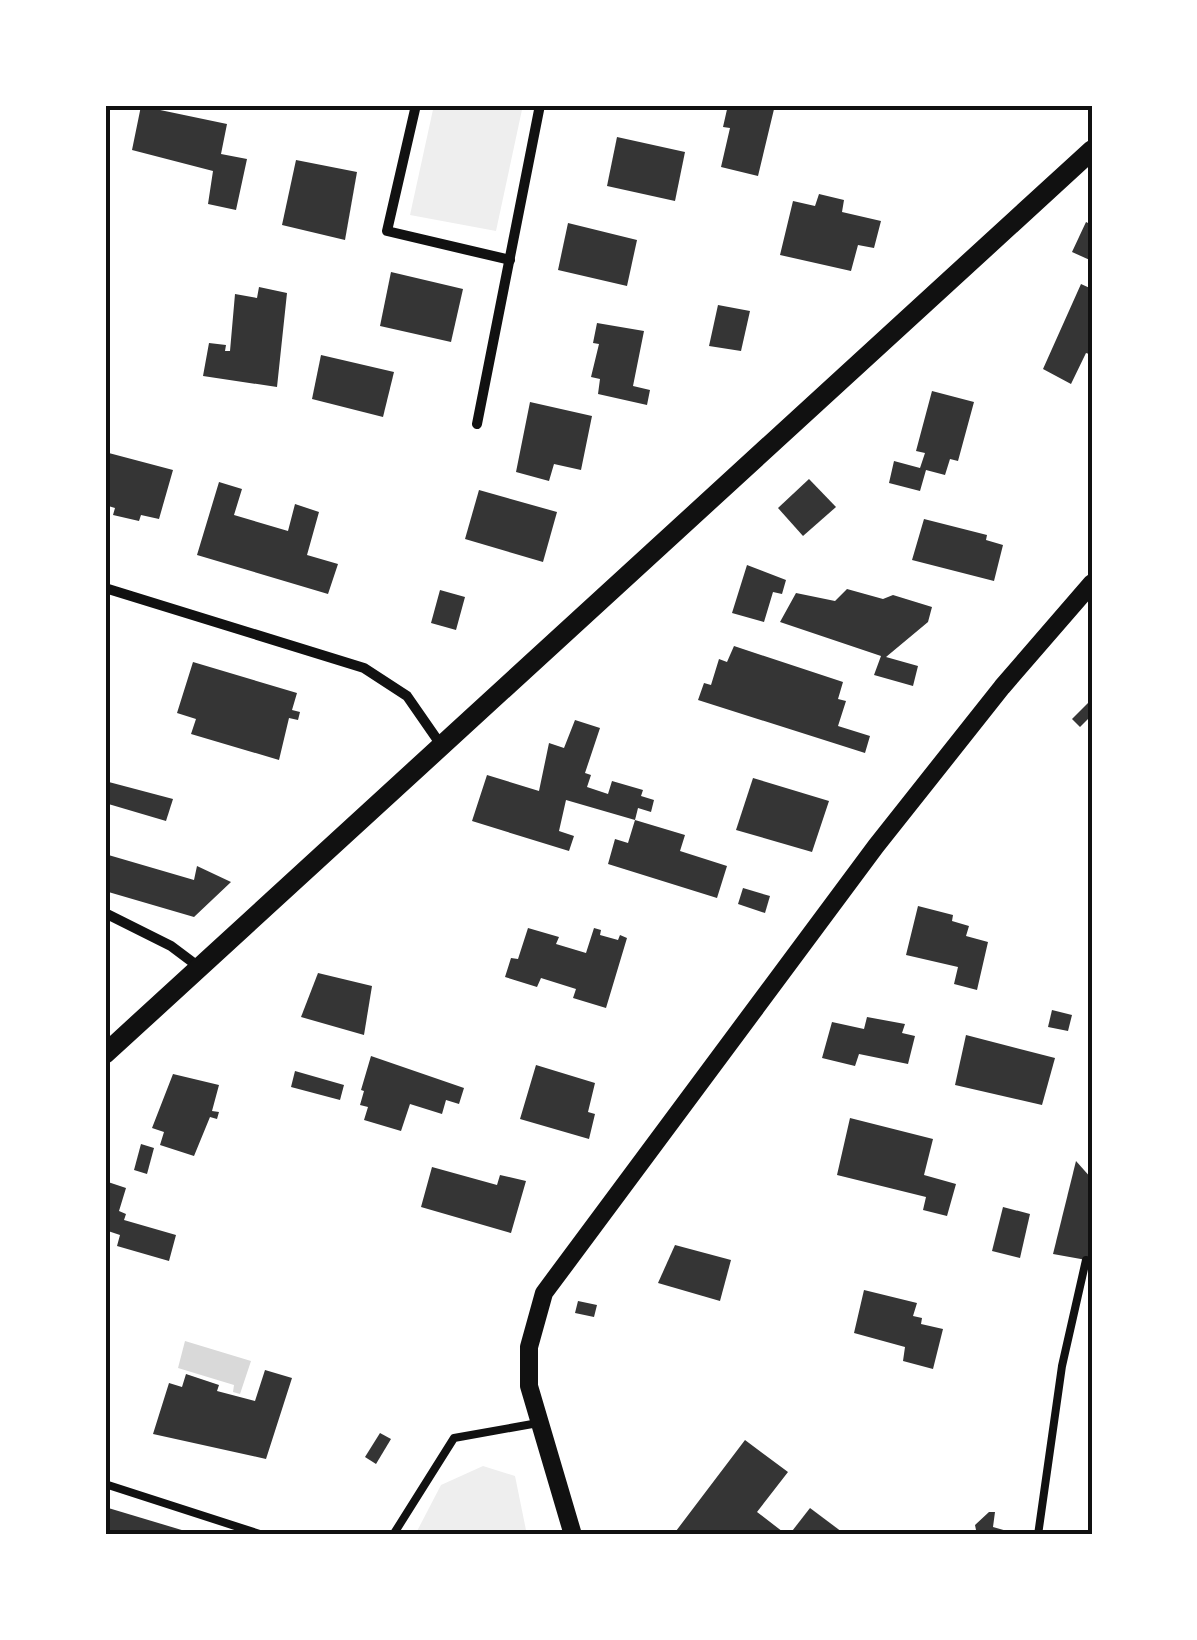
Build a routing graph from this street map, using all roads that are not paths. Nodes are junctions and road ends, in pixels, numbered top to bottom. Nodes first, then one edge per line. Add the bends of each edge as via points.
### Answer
1 (416, 105) edge
2 (540, 105) edge
3 (1092, 150) edge
4 (510, 260) junction
5 (477, 424) dead end
6 (1092, 583) edge
7 (105, 588) edge
8 (442, 746) junction
9 (105, 913) edge
10 (200, 968) junction
11 (105, 1054) edge
12 (1086, 1260) dead end
13 (538, 1423) junction
14 (105, 1484) edge
15 (263, 1535) edge
16 (393, 1535) edge
17 (572, 1535) edge
18 (1038, 1535) edge

1 - 4 street via 387,231
2 - 4 street
3 - 8 main road
4 - 5 street
6 - 13 street via 876,846 544,1293 530,1347 529,1386
7 - 8 street via 364,668 407,696
8 - 10 main road
9 - 10 street via 172,946
10 - 11 main road
12 - 18 lane via 1062,1366
13 - 16 lane via 454,1438
13 - 17 street
14 - 15 lane

